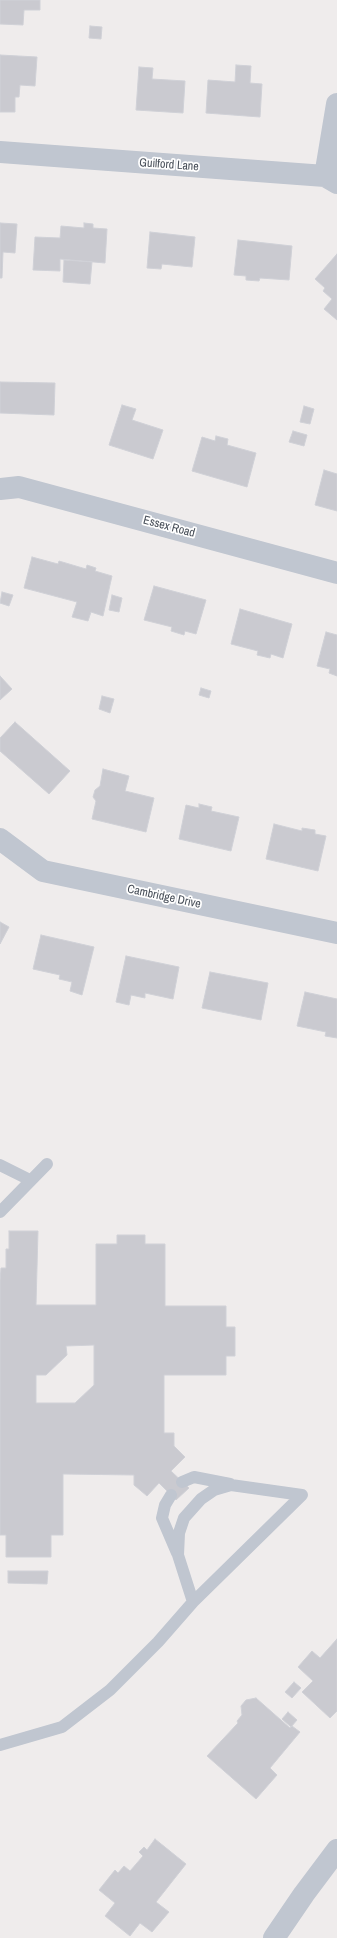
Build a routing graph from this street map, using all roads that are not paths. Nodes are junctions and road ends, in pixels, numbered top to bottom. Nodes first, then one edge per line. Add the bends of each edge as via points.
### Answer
1 (337, 104) edge
2 (0, 152) edge
3 (331, 180) edge
4 (0, 489) edge
5 (337, 573) edge
6 (0, 839) edge
7 (337, 933) edge
8 (47, 1164) dead end
9 (0, 1165) edge
10 (30, 1180) junction
11 (0, 1212) edge
12 (182, 1482) dead end
13 (231, 1485) junction
14 (171, 1495) dead end
15 (178, 1555) junction
16 (193, 1602) junction
17 (0, 1744) edge
18 (337, 1850) edge
19 (274, 1938) edge

1 - 3 street
2 - 3 street, Guilford Lane
4 - 5 street, Essex Road via 19,487
6 - 7 street, Cambridge Drive via 42,871
8 - 10 lane
9 - 10 lane
10 - 11 lane
12 - 13 lane via 194,1477
13 - 15 lane via 214,1490 201,1499 184,1518
13 - 16 lane via 302,1495
14 - 15 lane via 162,1518
15 - 16 lane
16 - 17 lane via 110,1690 62,1727
18 - 19 street

